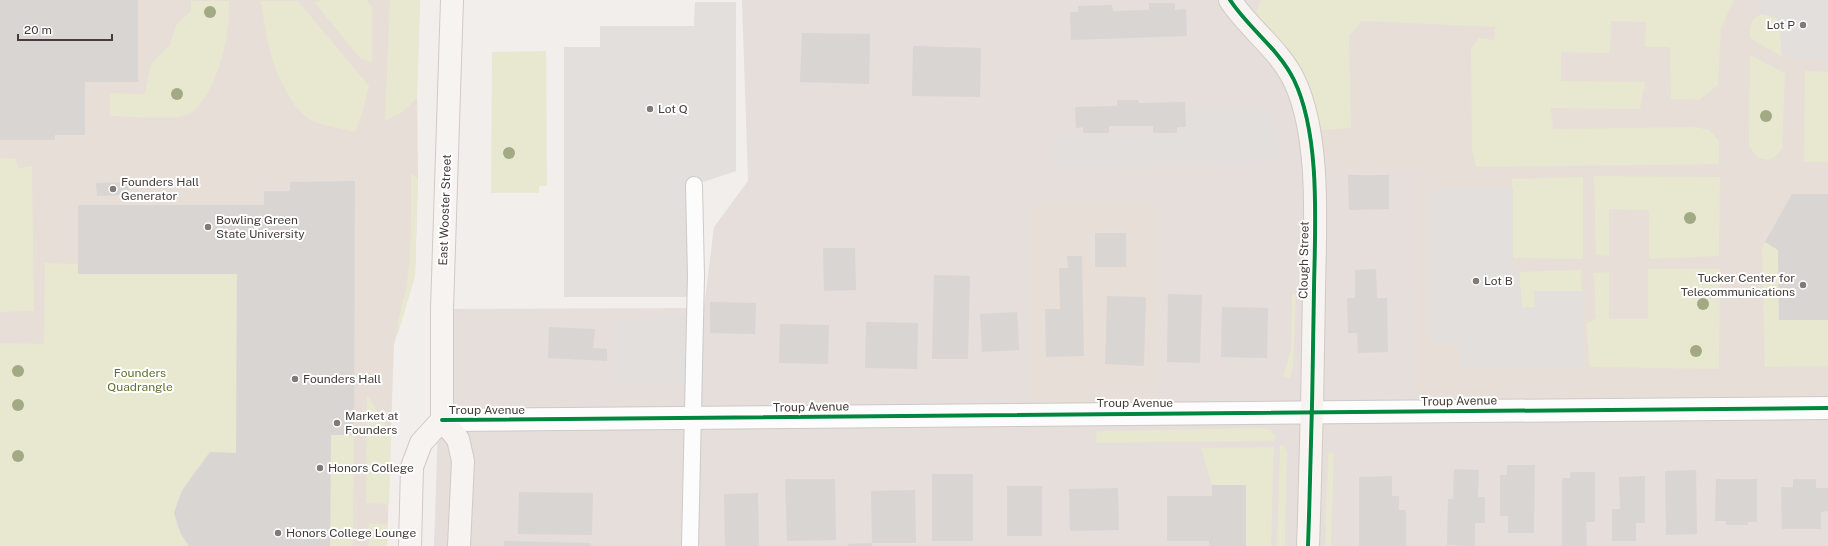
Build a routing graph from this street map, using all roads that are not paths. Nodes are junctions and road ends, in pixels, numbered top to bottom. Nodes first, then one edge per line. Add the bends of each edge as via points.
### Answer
1 (452, 0) edge
2 (1230, 0) edge
3 (694, 185) dead end
4 (1828, 408) edge
5 (1312, 412) junction
6 (694, 418) junction
7 (442, 420) junction
8 (410, 546) edge
9 (459, 546) edge
10 (690, 546) edge
11 (1308, 546) edge

1 - 7 main road, East Wooster Street via 442,309
2 - 5 main road, Clough Street via 1282,59 1304,104 1309,132 1315,208
3 - 6 lane
4 - 5 street, Troup Avenue
5 - 6 street, Troup Avenue
5 - 11 main road, Clough Street
6 - 7 street, Troup Avenue
6 - 10 lane
7 - 8 main road via 421,443 412,467
7 - 9 main road via 458,439 463,461

